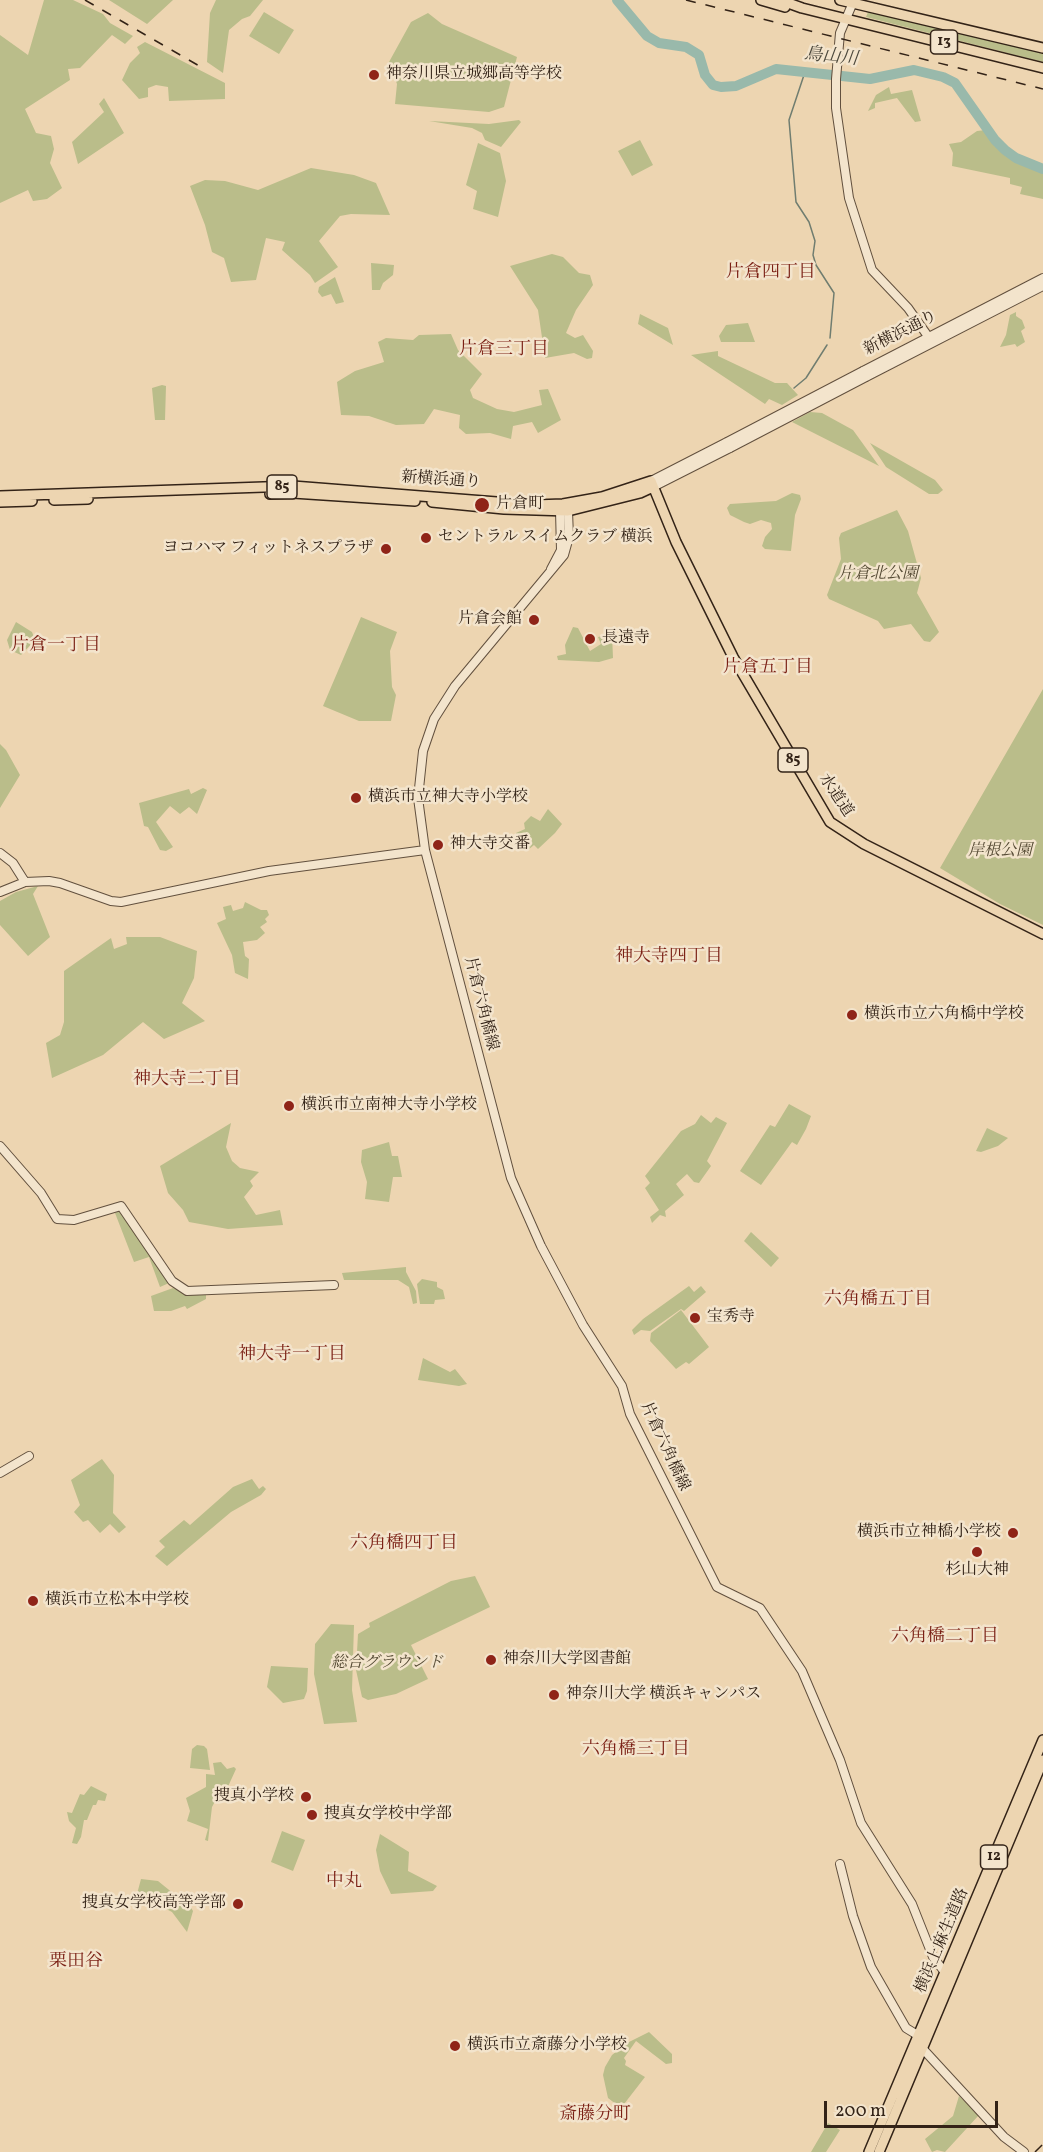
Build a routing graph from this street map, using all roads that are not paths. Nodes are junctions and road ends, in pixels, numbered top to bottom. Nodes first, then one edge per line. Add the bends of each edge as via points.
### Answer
1 (761, 0) edge
2 (780, 0) edge
3 (840, 0) edge
4 (853, 2) edge
5 (802, 8) junction
6 (844, 17) junction
7 (1043, 48) edge
8 (1043, 68) edge
9 (1043, 278) edge
10 (1043, 286) edge
11 (931, 339) junction
12 (652, 484) junction
13 (0, 496) edge
14 (0, 502) edge
15 (564, 509) junction
16 (426, 850) junction
17 (0, 854) edge
18 (25, 882) junction
19 (0, 892) edge
20 (1043, 934) edge
21 (0, 1146) edge
22 (334, 1284) dead end
23 (29, 1456) dead end
24 (0, 1473) edge
25 (1043, 1740) edge
26 (1043, 1760) edge
27 (840, 1864) dead end
28 (949, 1976) junction
29 (919, 2036) junction
30 (922, 2048) junction
31 (869, 2152) edge
32 (879, 2152) edge
33 (1024, 2152) edge

1 - 5 main road, 13
2 - 5 main road
3 - 4 main road, 13
4 - 6 street
4 - 7 main road, 13
5 - 6 main road, 13
6 - 8 main road, 13
6 - 11 street via 836,108 849,198 866,256 880,280
9 - 11 street, 新横浜通り
10 - 11 street, 新横浜通り
11 - 12 street, 新横浜通り, bridge
12 - 15 main road, 新横浜通り / 85
12 - 20 main road, 水道道 / 85 via 676,542 734,657 830,822 864,844
13 - 15 main road, 新横浜通り / 85 via 293,486
14 - 15 main road, 新横浜通り / 85 via 293,493
15 - 16 street, 片倉六角橋線 via 568,548 455,686 434,718 423,750 418,798
16 - 18 street via 269,871 121,902 60,882
16 - 28 street, 片倉六角橋線 via 511,1178 526,1216 583,1325 622,1386 630,1414 717,1587 760,1608 802,1671 840,1760 859,1820 912,1904 933,1957
17 - 18 street via 13,863
18 - 19 street
21 - 22 street via 41,1193 57,1219 74,1220 121,1206 172,1281 187,1291
23 - 24 street
25 - 28 main road, 横浜上麻生道路 / 12
26 - 28 main road, 横浜上麻生道路 / 12
27 - 29 street via 871,1967 906,2028
28 - 29 main road, 横浜上麻生道路 / 12
28 - 30 main road, 横浜上麻生道路 / 12
29 - 31 main road, 横浜上麻生道路 / 12
30 - 32 main road, 横浜上麻生道路 / 12
30 - 33 street via 1004,2137

